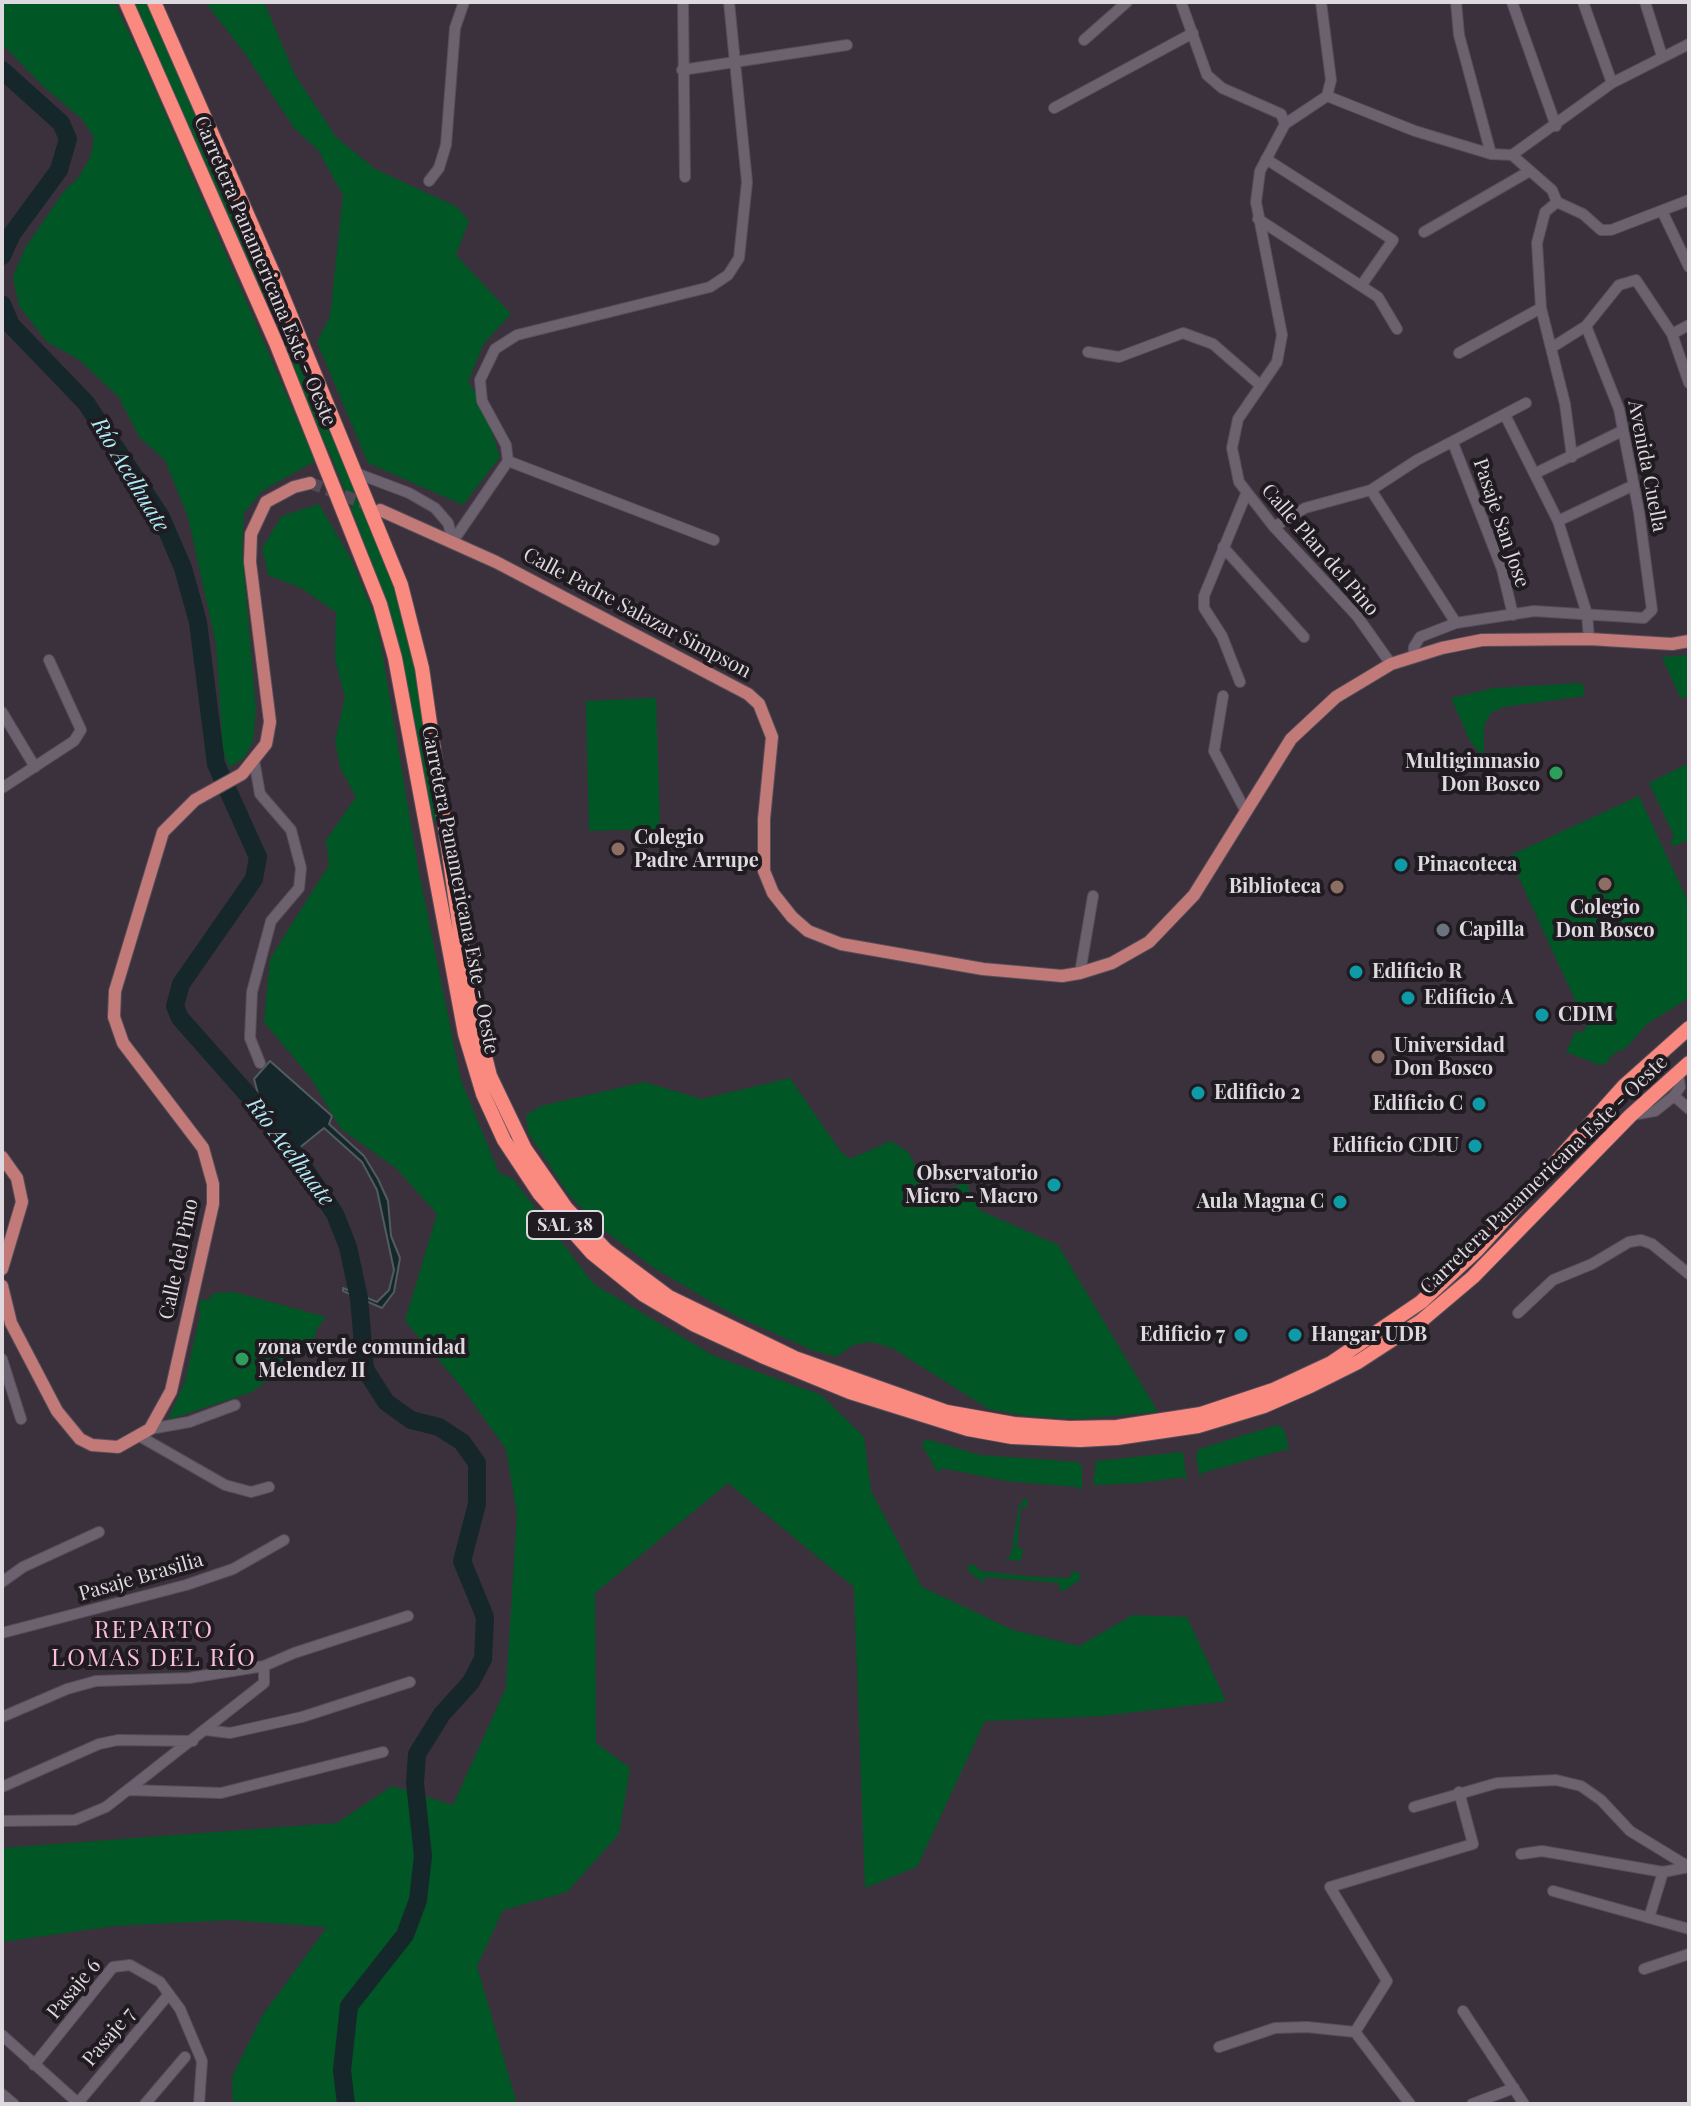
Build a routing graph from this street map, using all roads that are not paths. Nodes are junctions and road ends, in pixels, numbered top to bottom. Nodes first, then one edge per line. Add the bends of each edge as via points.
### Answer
1 (126, 2) edge
2 (154, 2) edge
3 (464, 2) edge
4 (683, 2) edge
5 (729, 2) edge
6 (1127, 2) edge
7 (1181, 2) edge
8 (1321, 2) edge
9 (1456, 2) edge
10 (1512, 2) edge
11 (1583, 2) edge
12 (1645, 2) edge
13 (1193, 33) junction
14 (1084, 40) dead end
15 (1689, 44) edge
16 (847, 45) dead end
17 (1662, 56) junction
18 (737, 62) junction
19 (682, 70) junction
20 (1612, 83) junction
21 (1327, 96) junction
22 (1054, 108) dead end
23 (1285, 124) junction
24 (1556, 126) junction
25 (1491, 154) junction
26 (1512, 155) junction
27 (1266, 159) junction
28 (1528, 172) junction
29 (685, 177) dead end
30 (429, 181) dead end
31 (1689, 200) edge
32 (1557, 202) junction
33 (1662, 211) junction
34 (1258, 219) junction
35 (1424, 232) dead end
36 (1689, 267) edge
37 (1361, 286) junction
38 (280, 290) junction
39 (256, 300) junction
40 (1541, 308) junction
41 (1689, 325) edge
42 (1586, 326) junction
43 (1397, 329) dead end
44 (298, 334) junction
45 (1672, 334) junction
46 (276, 343) junction
47 (1551, 348) junction
48 (1088, 352) dead end
49 (1459, 353) dead end
50 (1689, 383) edge
51 (1260, 385) junction
52 (1526, 403) dead end
53 (1505, 415) junction
54 (1622, 431) junction
55 (1453, 443) junction
56 (1572, 457) junction
57 (508, 461) junction
58 (356, 473) junction
59 (1536, 473) junction
60 (310, 483) tunnel mouth
61 (1634, 485) junction
62 (1371, 490) junction
63 (1246, 494) junction
64 (380, 510) tunnel mouth
65 (1558, 521) junction
66 (1274, 527) junction
67 (714, 540) dead end
68 (453, 541) junction
69 (1223, 547) junction
70 (1587, 614) junction
71 (1513, 615) junction
72 (1456, 623) junction
73 (1304, 637) dead end
74 (1589, 639) junction
75 (1689, 641) edge
76 (1413, 658) junction
77 (49, 660) dead end
78 (1391, 664) junction
79 (1240, 682) dead end
80 (1223, 696) dead end
81 (2, 712) edge
82 (254, 760) junction
83 (35, 767) junction
84 (2, 788) edge
85 (1245, 810) junction
86 (1093, 896) dead end
87 (1080, 973) junction
88 (1689, 1028) edge
89 (260, 1063) dead end
90 (1683, 1067) edge
91 (1674, 1096) junction
92 (1689, 1109) edge
93 (1630, 1116) junction
94 (2, 1157) edge
95 (2, 1269) edge
96 (1689, 1274) edge
97 (2, 1286) edge
98 (1518, 1313) dead end
99 (2, 1359) edge
100 (235, 1405) dead end
101 (21, 1419) dead end
102 (146, 1433) junction
103 (269, 1487) dead end
104 (99, 1532) dead end
105 (284, 1540) dead end
106 (2, 1582) edge
107 (408, 1616) dead end
108 (2, 1633) edge
109 (264, 1666) junction
110 (410, 1682) dead end
111 (2, 1717) edge
112 (206, 1730) junction
113 (193, 1741) junction
114 (383, 1752) dead end
115 (2, 1787) edge
116 (129, 1790) junction
117 (1459, 1792) junction
118 (1414, 1807) dead end
119 (2, 1821) edge
120 (1521, 1854) dead end
121 (1689, 1867) edge
122 (1663, 1872) junction
123 (1553, 1891) dead end
124 (1649, 1918) junction
125 (1689, 1929) edge
126 (1689, 1954) edge
127 (1644, 1969) dead end
128 (169, 1994) junction
129 (1463, 2011) dead end
130 (1355, 2032) junction
131 (2, 2035) edge
132 (1219, 2047) dead end
133 (185, 2057) dead end
134 (34, 2065) junction
135 (1514, 2088) junction
136 (2, 2094) edge
137 (14, 2104) edge
138 (78, 2104) edge
139 (145, 2104) edge
140 (199, 2104) edge
141 (1410, 2104) edge
142 (1472, 2104) edge
143 (1524, 2104) edge

1 - 39 highway, Carretera Panamericana Este - Oeste / SAL 38
2 - 38 highway, Carretera Panamericana Este - Oeste / SAL 38
3 - 30 street via 455,28 446,145
4 - 19 street
5 - 18 street
6 - 14 street
7 - 13 street
8 - 21 street via 1331,80
9 - 25 street via 1459,35
10 - 24 street
11 - 20 street
12 - 17 street
13 - 22 street
13 - 23 street via 1202,65 1215,83 1281,114
15 - 17 street
16 - 18 street
17 - 20 street
18 - 19 street
18 - 57 street via 747,182 739,258 728,275 710,287 517,335 495,349 480,380 481,391
19 - 29 street
20 - 24 street
21 - 23 street
21 - 25 street
23 - 27 street, Calle Plan del Pino
24 - 26 street
25 - 26 street
26 - 28 street
27 - 34 street, Calle Plan del Pino via 1257,189
27 - 37 street via 1393,240
28 - 32 street via 1552,190
28 - 35 street
31 - 33 street
32 - 33 street via 1605,231
32 - 40 street via 1545,212 1537,243
33 - 36 street
34 - 37 street
34 - 51 street, Calle Plan del Pino via 1282,335 1277,362
37 - 43 street via 1386,306
38 - 39 highway via 273,306
38 - 44 highway, Carretera Panamericana Este - Oeste / SAL 38
39 - 46 highway, Carretera Panamericana Este - Oeste / SAL 38
40 - 47 street
40 - 49 street
41 - 45 street
42 - 45 street via 1619,285 1636,280
42 - 47 street
42 - 54 street, Avenida Cuella via 1616,397
44 - 46 highway via 283,329
44 - 58 highway, Carretera Panamericana Este - Oeste / SAL 38
45 - 50 street
46 - 93 highway, Carretera Panamericana Este - Oeste / SAL 38 via 387,627 465,1034 492,1116 518,1165 567,1227 616,1273 675,1314 850,1392 968,1429 1080,1440 1198,1426 1310,1386 1421,1321 1473,1277
47 - 56 street
48 - 51 street via 1119,357 1183,333 1205,338
51 - 63 street, Calle Plan del Pino via 1240,412 1232,441
52 - 53 street
53 - 55 street
53 - 59 street
54 - 56 street
54 - 61 street, Avenida Cuella
55 - 62 street
55 - 71 street, Pasaje San Jose via 1502,569
56 - 59 street
57 - 67 street
57 - 68 street
58 - 68 street via 435,508 448,523
58 - 88 highway, Carretera Panamericana Este - Oeste / SAL 38 via 390,554 415,635 473,1012 483,1057 511,1125 566,1208 625,1265 702,1315 795,1358 947,1412 1044,1427 1175,1420 1273,1390 1331,1363 1421,1302 1477,1250 1624,1086
59 - 65 street
60 - 82 main road via 266,502 251,534 270,722 266,744
61 - 65 street
61 - 70 street, Avenida Cuella via 1652,610 1649,616
62 - 66 street via 1305,508
62 - 72 street
63 - 66 street, Calle Plan del Pino
63 - 69 street
64 - 68 main road, Calle Padre Salazar Simpson
65 - 70 street
66 - 78 street, Calle Plan del Pino via 1357,616
68 - 87 main road, Calle Padre Salazar Simpson via 725,680 759,704 772,737 764,871 773,893 808,931 867,950 983,969
69 - 73 street
69 - 79 street via 1204,608
70 - 71 street
70 - 74 street
71 - 72 street
72 - 76 street via 1420,637
74 - 75 main road, Calle Padre Salazar Simpson
74 - 76 main road, Calle Padre Salazar Simpson via 1482,640
76 - 78 main road, Calle Padre Salazar Simpson
77 - 83 street via 81,730 74,741
78 - 85 main road, Calle Padre Salazar Simpson via 1336,697 1303,725
80 - 85 street via 1214,751
81 - 83 street
82 - 89 street via 260,794 291,830 301,868 299,888 271,921 252,992 250,1038
82 - 102 main road, Calle del Pino via 242,774 172,819 158,844 115,991 114,1017 123,1043 203,1148 213,1184 171,1391
83 - 84 street
85 - 87 main road, Calle Padre Salazar Simpson via 1173,921 1124,957
86 - 87 street
90 - 91 street
90 - 93 highway, Carretera Panamericana Este - Oeste / SAL 38
91 - 92 street
91 - 93 street via 1655,1111
94 - 95 main road via 17,1178 22,1202
96 - 98 street via 1652,1244 1629,1242 1553,1280
97 - 102 main road via 11,1323 71,1430 80,1439 106,1447 131,1443
99 - 101 street
100 - 102 street
102 - 103 street via 225,1485 251,1492
104 - 106 street
105 - 108 street, Pasaje Brasilia via 233,1569 186,1585
107 - 109 street
109 - 111 street via 189,1678 96,1681
109 - 112 street via 264,1683
110 - 112 street via 302,1717 230,1733
112 - 113 street
113 - 115 street via 99,1744
113 - 116 street
114 - 116 street via 221,1793
116 - 119 street via 75,1820
117 - 118 street
117 - 121 street via 1497,1783 1556,1780 1581,1786 1630,1831
117 - 130 street via 1473,1844 1330,1887 1387,1981
120 - 122 street via 1542,1851
121 - 122 street
122 - 124 street
123 - 124 street
124 - 125 street
126 - 127 street
128 - 134 street, Pasaje 6 via 152,1976 130,1965 113,1967
128 - 138 street, Pasaje 7
128 - 140 street, Pasaje 6 via 202,2061
129 - 135 street
130 - 132 street via 1275,2028
130 - 141 street
131 - 134 street
133 - 139 street
134 - 138 street
135 - 142 street
135 - 143 street
136 - 137 street

